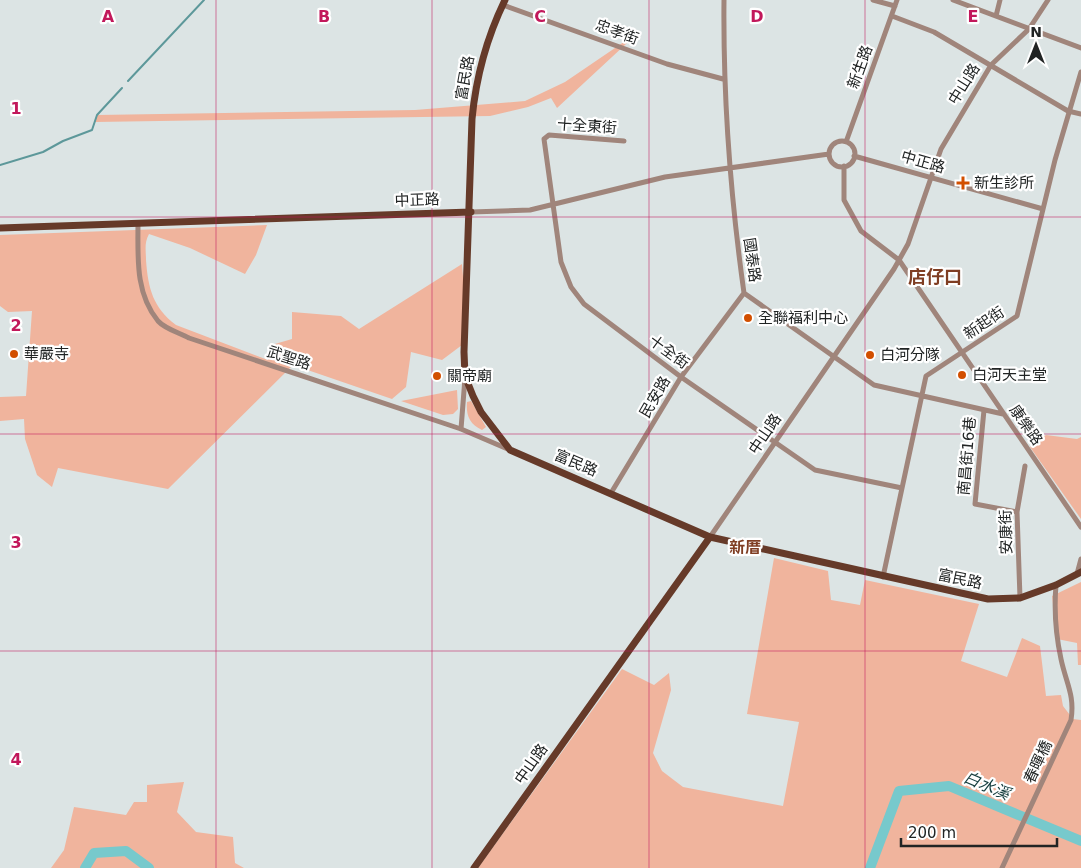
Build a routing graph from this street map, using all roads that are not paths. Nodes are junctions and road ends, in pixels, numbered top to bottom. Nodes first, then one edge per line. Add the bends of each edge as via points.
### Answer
1 (724, 0) edge
2 (873, 0) edge
3 (897, 0) edge
4 (953, 0) edge
5 (1000, 0) edge
6 (1048, 0) edge
7 (504, 3) edge
8 (895, 6) junction
9 (892, 16) junction
10 (996, 16) junction
11 (1029, 28) junction
12 (1081, 48) edge
13 (991, 65) junction
14 (1081, 72) edge
15 (723, 79) junction
16 (1068, 111) junction
17 (1081, 114) edge
18 (549, 136) joint
19 (624, 141) dead end
20 (846, 142) junction
21 (829, 154) junction
22 (854, 156) junction
23 (844, 166) junction
24 (728, 169) junction
25 (930, 178) junction
26 (554, 204) junction
27 (1043, 209) junction
28 (470, 212) junction
29 (138, 223) junction
30 (0, 228) edge
31 (899, 260) junction
32 (744, 293) junction
33 (963, 352) junction
34 (833, 358) junction
35 (465, 376) junction
36 (682, 377) junction
37 (921, 396) junction
38 (984, 410) junction
39 (1003, 414) junction
40 (461, 429) junction
41 (776, 443) junction
42 (510, 450) junction
43 (1025, 466) dead end
44 (902, 488) junction
45 (611, 493) junction
46 (1017, 512) junction
47 (1081, 527) edge
48 (710, 537) junction
49 (1081, 559) edge
50 (1079, 573) edge
51 (883, 577) junction
52 (1056, 585) junction
53 (1020, 598) junction
54 (474, 868) edge
55 (1002, 868) edge

1 - 15 street, 國泰路
2 - 8 street
3 - 8 street, 新生路
4 - 10 street
5 - 10 street
6 - 11 street, 中山路
7 - 15 street, 忠孝街 via 667,64
7 - 28 main road, 富民路 via 482,55 476,85
8 - 9 street, 新生路
9 - 13 street via 934,32
9 - 20 street, 新生路
10 - 11 street
11 - 12 street
11 - 13 street, 中山路
13 - 16 street
13 - 25 street, 中山路 via 941,149
14 - 16 street, 新起街
15 - 24 street, 國泰路
16 - 17 street
16 - 27 street, 新起街
18 - 19 street, 十全東街
18 - 26 street, 十全街 via 544,139
20 - 21 street via 834,143
20 - 22 street via 854,149
21 - 23 street via 834,164
21 - 24 street, 中正路
22 - 23 street via 851,163
22 - 25 street, 中正路
23 - 31 street, 康樂路 via 844,200 861,232
24 - 26 street, 中正路 via 652,179
24 - 32 street, 國泰路
25 - 27 street, 中正路
25 - 31 street, 中山路 via 908,244
26 - 28 street, 中正路 via 530,210
26 - 36 street, 十全街 via 561,262 576,294 584,304
27 - 33 street, 新起街 via 1017,316
28 - 29 main road, 中正路
28 - 35 main road, 富民路
29 - 30 main road, 中正路
29 - 40 street, 武聖路 via 138,269 143,296 159,322 189,338
31 - 33 street, 康樂路
31 - 34 street, 中山路
32 - 34 street, 國泰路
32 - 36 street, 民安路
33 - 37 street, 新起街 via 926,376
33 - 39 street, 康樂路
34 - 37 street, 國泰路 via 874,385
34 - 41 street, 中山路
35 - 40 street
35 - 42 main road, 富民路 via 481,412
36 - 41 street, 十全街
36 - 45 street, 民安路
37 - 38 street, 國泰路
37 - 44 street, 新起街
38 - 39 street, 國泰路
38 - 46 street, 南昌街16巷 via 975,504
39 - 47 street, 康樂路
40 - 42 street, 武聖路
41 - 44 street, 十全街 via 815,470
41 - 48 street, 中山路
42 - 45 main road, 富民路
43 - 46 street, 安康街
44 - 51 street, 新起街
45 - 48 main road, 富民路
46 - 53 street, 安康街
48 - 51 main road, 富民路
48 - 54 main road, 中山路
49 - 50 street
50 - 52 main road, 富民路
51 - 53 main road, 富民路 via 988,599
52 - 53 main road, 富民路
52 - 55 street, 春暉橋 via 1061,659 1074,704 1070,720

